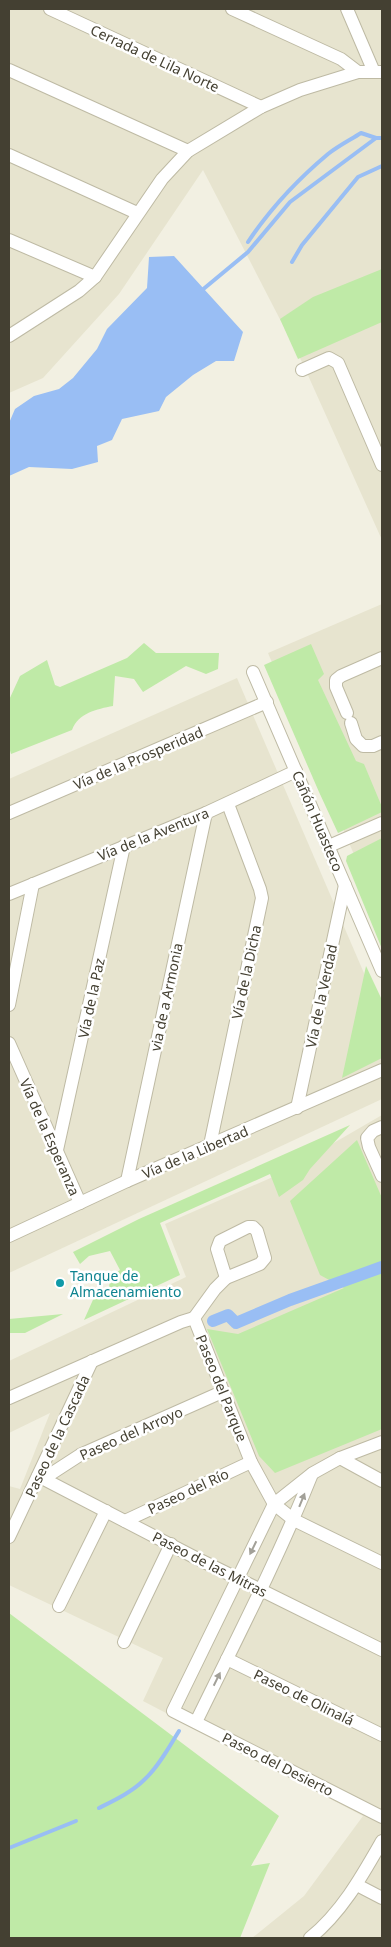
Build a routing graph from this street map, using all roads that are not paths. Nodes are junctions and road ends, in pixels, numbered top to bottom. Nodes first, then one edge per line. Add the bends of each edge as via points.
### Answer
1 (50, 9) edge
2 (232, 9) edge
3 (347, 9) edge
4 (9, 70) edge
5 (358, 72) junction
6 (378, 72) edge
7 (261, 108) junction
8 (188, 151) junction
9 (9, 155) edge
10 (136, 214) junction
11 (11, 244) edge
12 (95, 277) junction
13 (9, 336) edge
14 (302, 370) dead end
15 (382, 465) edge
16 (382, 658) edge
17 (253, 672) dead end
18 (267, 702) junction
19 (382, 742) edge
20 (296, 771) junction
21 (228, 804) junction
22 (9, 814) edge
23 (206, 814) junction
24 (382, 822) edge
25 (124, 846) junction
26 (330, 846) junction
27 (33, 884) junction
28 (345, 885) junction
29 (9, 894) edge
30 (382, 971) edge
31 (9, 1004) edge
32 (9, 1043) edge
33 (382, 1070) edge
34 (297, 1108) junction
35 (382, 1127) edge
36 (210, 1145) junction
37 (57, 1150) junction
38 (382, 1176) edge
39 (127, 1181) junction
40 (80, 1203) junction
41 (10, 1233) edge
42 (226, 1278) dead end
43 (194, 1318) junction
44 (92, 1361) junction
45 (222, 1392) junction
46 (9, 1398) edge
47 (382, 1442) edge
48 (340, 1458) junction
49 (251, 1462) junction
50 (313, 1473) junction
51 (41, 1477) junction
52 (382, 1481) edge
53 (274, 1504) junction
54 (106, 1511) junction
55 (294, 1520) junction
56 (125, 1521) junction
57 (9, 1537) edge
58 (171, 1544) junction
59 (382, 1563) edge
60 (237, 1579) junction
61 (261, 1590) junction
62 (59, 1606) dead end
63 (124, 1642) dead end
64 (382, 1650) edge
65 (227, 1658) junction
66 (196, 1722) junction
67 (382, 1735) edge
68 (382, 1817) edge
69 (382, 1841) edge
70 (357, 1885) junction
71 (382, 1898) edge
72 (310, 1938) edge

1 - 7 street, Cerrada de Lila Norte
2 - 5 street via 341,59
3 - 6 street
4 - 8 street
5 - 6 street
5 - 7 street via 300,90
7 - 8 street
8 - 10 street
9 - 10 street
10 - 12 street
11 - 12 street
12 - 13 street
14 - 15 street via 329,358 338,363
16 - 19 street via 336,680 356,739 364,746
17 - 18 street, Cañón Huasteco
18 - 20 street, Cañón Huasteco
18 - 22 street, Vía de la Prosperidad
20 - 21 street, Vía de la Aventura
20 - 26 street, Cañón Huasteco
21 - 23 street, Vía de la Aventura
21 - 36 street, Vía de la Dicha via 262,898
23 - 25 street, Vía de la Aventura
23 - 39 street, via de a Armonia
24 - 26 street
25 - 27 street, Vía de la Aventura
25 - 37 street, Vía de la Paz
26 - 28 street, Cañón Huasteco
27 - 29 street, Vía de la Aventura
27 - 31 street
28 - 30 street, Cañón Huasteco
28 - 34 street, Vía de la Verdad
32 - 37 street, Vía de la Esperanza
33 - 34 street, Vía de la Libertad
34 - 36 street, Vía de la Libertad
35 - 38 street via 367,1138
36 - 39 street, Vía de la Libertad
37 - 40 street, Vía de la Esperanza
39 - 40 street, Vía de la Libertad
40 - 41 street, Vía de la Libertad
42 - 43 street, Paseo del Parque
43 - 44 street
43 - 45 street, Paseo del Parque
44 - 46 street
44 - 51 street, Paseo de la Cascada
45 - 49 street, Paseo del Parque
45 - 51 street, Paseo del Arroyo via 80,1455
47 - 48 street
48 - 50 street
48 - 52 street
49 - 53 street, Paseo del Parque
49 - 56 street, Paseo del Río
50 - 53 street
55 -> 50 street
51 - 54 street, Paseo de las Mitras
51 - 57 street, Paseo de la Cascada
53 - 55 street
53 -> 60 street
54 - 56 street, Paseo de las Mitras
54 - 62 street
55 - 59 street
55 - 61 street
56 - 58 street, Paseo de las Mitras
58 - 60 street, Paseo de las Mitras
58 - 63 street
60 - 61 street, Paseo de las Mitras
60 - 66 street, Paseo del Desierto via 173,1711
61 - 64 street, Paseo de las Mitras
61 - 65 street
66 -> 65 street
65 - 67 street, Paseo de Olinalá
66 - 68 street, Paseo del Desierto
69 - 70 street
70 - 71 street
70 - 72 street via 334,1915

